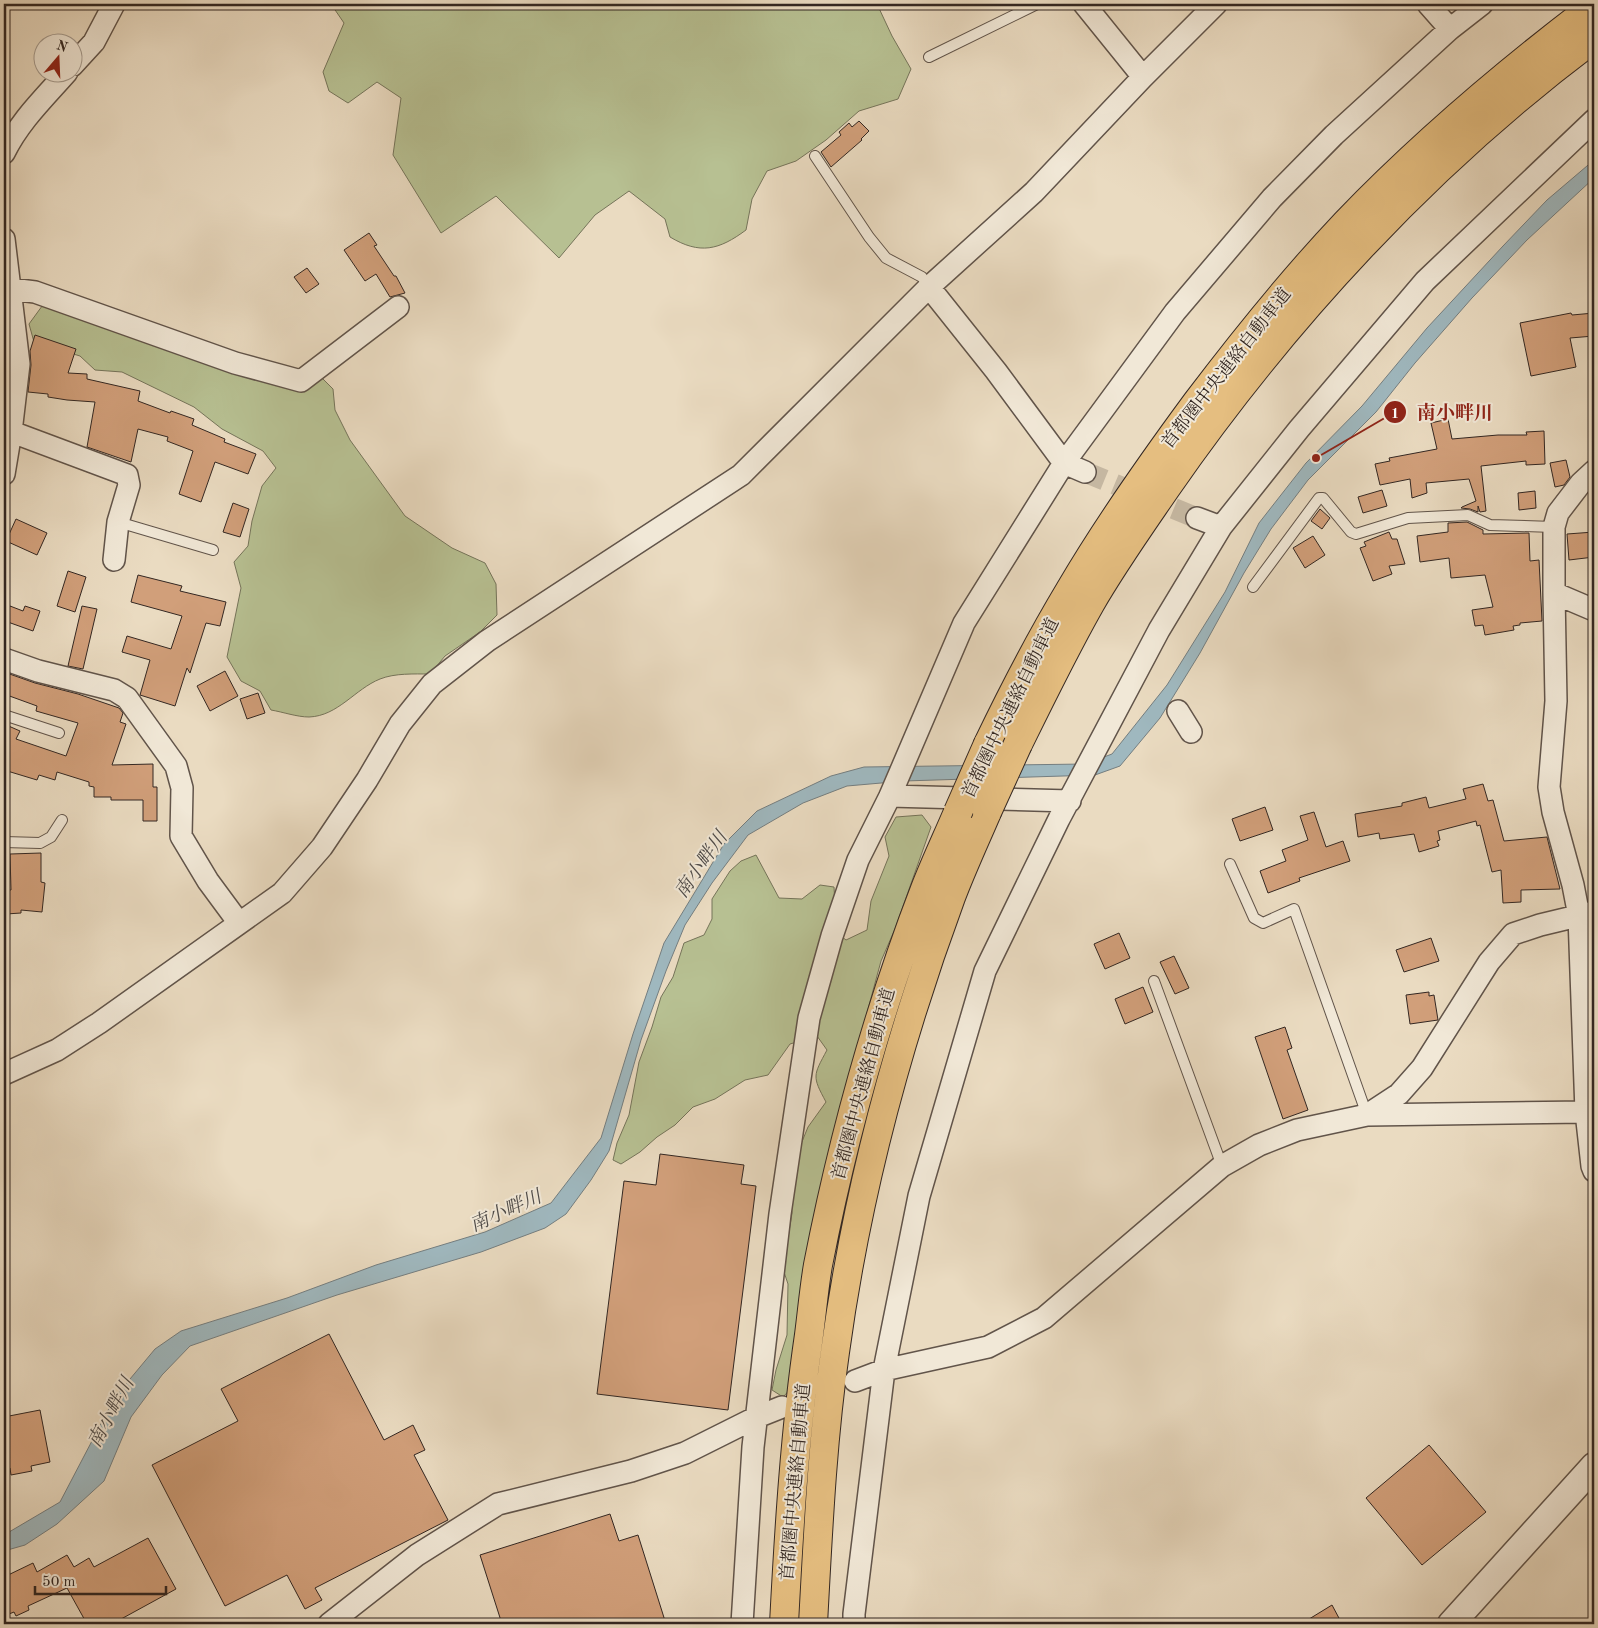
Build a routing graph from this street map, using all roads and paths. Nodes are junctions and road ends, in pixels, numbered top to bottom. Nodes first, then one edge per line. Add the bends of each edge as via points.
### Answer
1 (114, 4) edge
2 (1037, 4) edge
3 (1084, 4) edge
4 (1216, 4) edge
5 (1428, 4) edge
6 (1482, 4) edge
7 (1594, 6) edge
8 (1450, 29) junction
9 (1594, 38) edge
10 (82, 55) edge
11 (928, 57) dead end
12 (1143, 77) junction
13 (58, 82) edge
14 (1594, 120) edge
15 (4, 153) edge
16 (815, 156) dead end
17 (4, 239) edge
18 (8, 278) edge
19 (929, 287) junction
20 (398, 307) dead end
21 (7, 431) edge
22 (1064, 463) junction
23 (1594, 471) edge
24 (1084, 472) tunnel mouth
25 (4, 474) edge
26 (1197, 518) tunnel mouth
27 (118, 522) junction
28 (1221, 526) junction
29 (1554, 527) junction
30 (213, 550) dead end
31 (114, 560) dead end
32 (1253, 586) dead end
33 (1554, 593) junction
34 (1594, 610) edge
35 (4, 659) edge
36 (1178, 711) dead end
37 (4, 715) edge
38 (1191, 732) dead end
39 (59, 733) dead end
40 (890, 796) junction
41 (1070, 800) junction
42 (62, 820) dead end
43 (4, 842) edge
44 (1230, 864) dead end
45 (1586, 914) edge
46 (238, 922) junction
47 (1154, 981) dead end
48 (4, 1074) edge
49 (1586, 1112) junction
50 (1367, 1115) junction
51 (1222, 1166) junction
52 (1594, 1171) edge
53 (884, 1370) junction
54 (855, 1381) dead end
55 (782, 1407) dead end
56 (757, 1417) junction
57 (1594, 1466) edge
58 (329, 1624) edge
59 (742, 1624) edge
60 (784, 1624) edge
61 (813, 1624) edge
62 (854, 1624) edge
63 (1451, 1624) edge

1 - 10 street via 94,42
2 - 11 lane
3 - 12 street
4 - 12 street
5 - 8 street
6 - 8 street
7 - 60 highway, 首都圏中央連絡自動車道, bridge via 1495,84 1397,174 1346,223 1288,288 1211,383 1126,500 1022,676 988,744 925,888 866,1062 839,1167 818,1267 797,1429
8 - 22 street via 1272,198 1175,312
9 - 61 highway, 首都圏中央連絡自動車道, bridge via 1469,142 1368,240 1310,302 1194,448 1091,602 1046,687 987,812 952,896 923,978 869,1171 835,1351 825,1431
12 - 19 street via 1034,192
13 - 15 street via 10,140
14 - 28 street via 1425,281
16 - 19 lane via 886,258 922,277
17 - 18 street
18 - 20 street via 35,292 235,363 301,381
18 - 21 street via 19,364
19 - 22 street
19 - 46 street via 741,475 487,641 432,684 400,724 322,847 282,893
21 - 25 street
21 - 27 street via 127,475 129,485
22 - 24 street
22 - 40 street via 964,623
23 - 29 street via 1558,513
26 - 28 street
27 - 30 lane
27 - 31 street
28 - 41 street via 1159,630
29 - 32 lane via 1490,525 1468,515 1408,518 1356,534 1323,498 1319,498
29 - 33 street
33 - 34 street
33 - 45 street via 1556,701 1549,787 1573,885
35 - 46 street via 114,690 127,698 176,766 182,788 181,836
36 - 38 street
37 - 39 lane
40 - 41 street
40 - 56 street via 858,860 809,1018 780,1214
41 - 53 street via 985,971 919,1196
42 - 43 lane via 51,837 40,843
44 - 50 lane via 1254,918 1263,923 1294,909
45 - 49 street
45 - 50 street via 1514,934 1488,962 1422,1068 1399,1094
46 - 48 street via 99,1023 57,1050
47 - 51 lane
49 - 50 street
49 - 52 street
50 - 51 street via 1297,1130 1259,1145
51 - 53 street via 1044,1318 988,1347
53 - 54 street
53 - 62 street
55 - 56 street
56 - 58 street via 685,1453 631,1471 498,1504 417,1554
56 - 59 street
57 - 63 street

